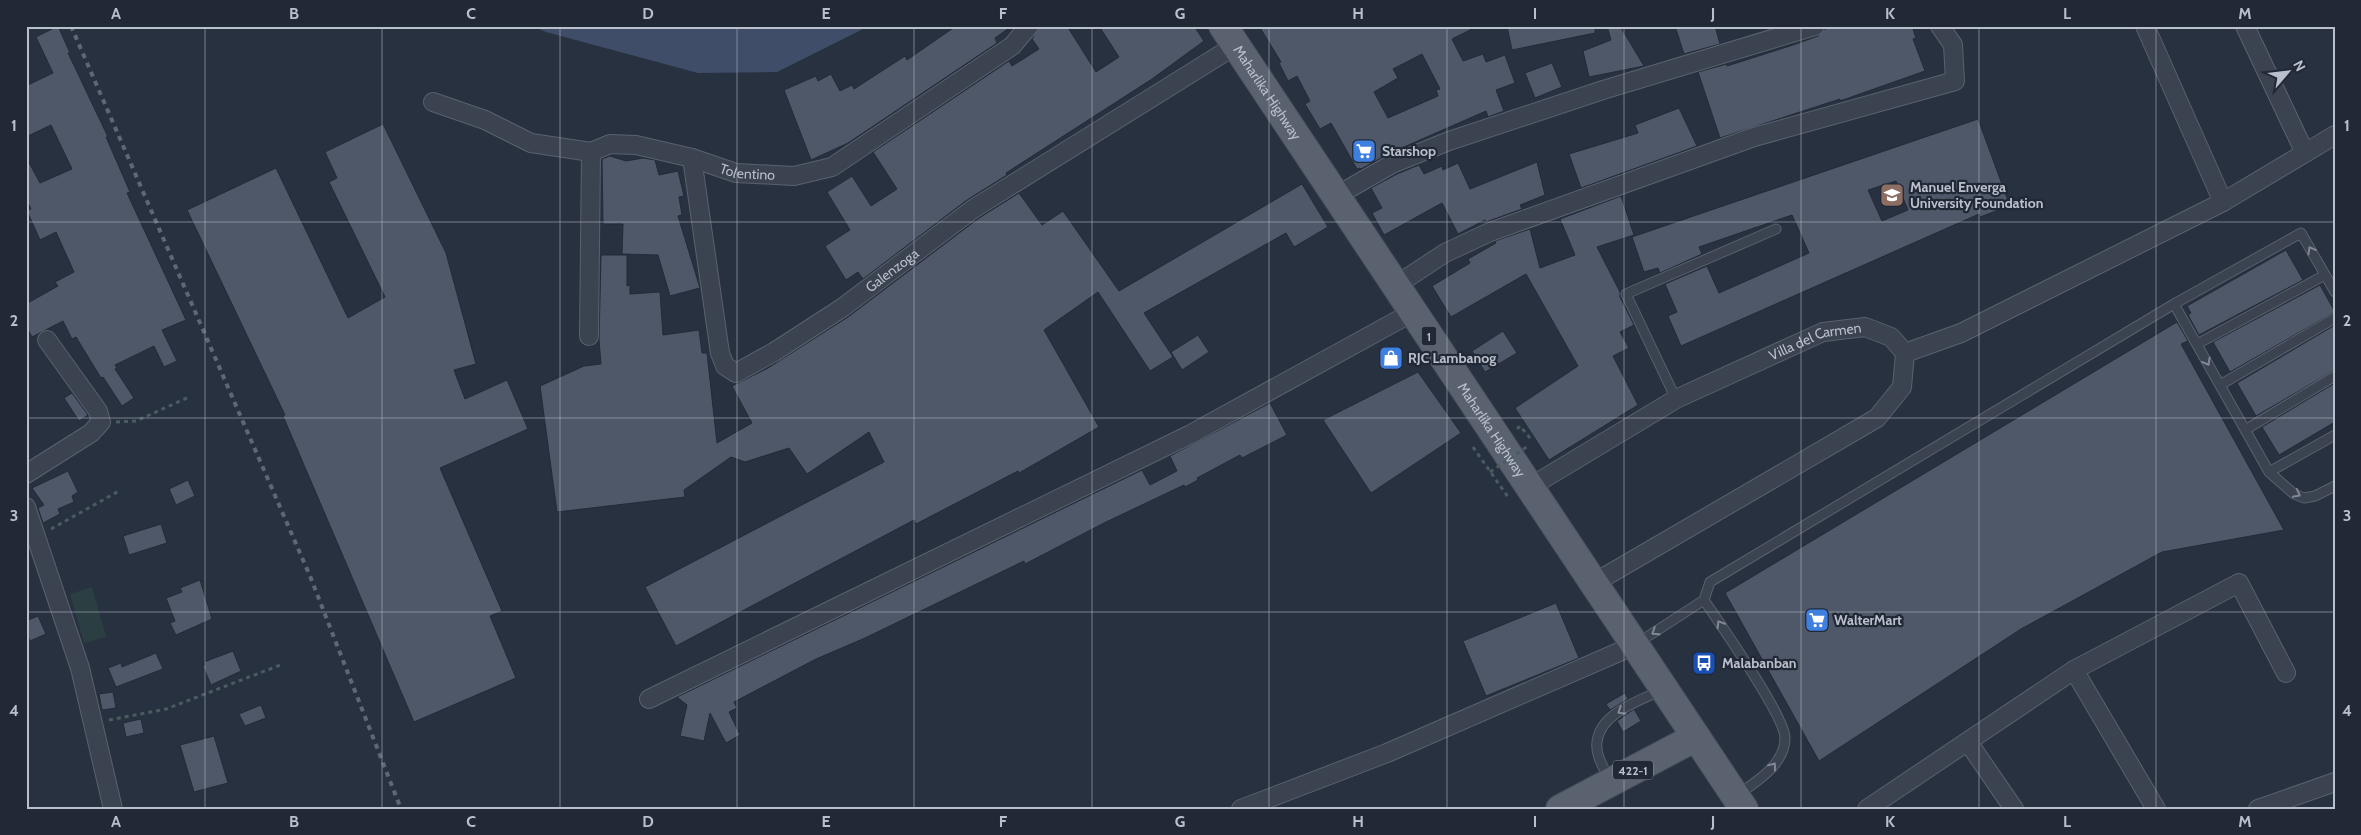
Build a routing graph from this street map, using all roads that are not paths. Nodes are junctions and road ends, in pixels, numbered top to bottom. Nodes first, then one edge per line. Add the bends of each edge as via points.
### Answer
1 (1029, 26) edge
2 (1815, 26) edge
3 (1940, 26) edge
4 (2145, 26) edge
5 (2245, 26) edge
6 (1229, 36) edge
7 (433, 102) dead end
8 (2335, 135) edge
9 (591, 152) junction
10 (2305, 153) junction
11 (692, 158) junction
12 (1336, 196) junction
13 (2223, 202) junction
14 (1776, 229) dead end
15 (2325, 275) junction
16 (1395, 286) junction
17 (2335, 292) edge
18 (2174, 304) junction
19 (1413, 312) junction
20 (2335, 318) edge
21 (589, 336) dead end
22 (48, 340) dead end
23 (2197, 344) junction
24 (1905, 353) junction
25 (2335, 376) edge
26 (2220, 385) junction
27 (1676, 399) junction
28 (2245, 430) junction
29 (2335, 435) edge
30 (2269, 472) junction
31 (26, 474) edge
32 (2335, 486) edge
33 (1519, 492) junction
34 (26, 506) edge
35 (1594, 584) junction
36 (1704, 600) junction
37 (1635, 645) junction
38 (2074, 670) junction
39 (2286, 672) dead end
40 (1664, 689) junction
41 (649, 699) dead end
42 (1696, 737) junction
43 (1968, 742) junction
44 (1610, 782) junction
45 (2335, 782) edge
46 (1740, 802) edge
47 (1888, 803) edge
48 (113, 809) edge
49 (1241, 809) edge
50 (1560, 809) edge
51 (1867, 809) edge
52 (2014, 809) edge
53 (2156, 809) edge
54 (2258, 809) edge

1 - 11 street, Tolentino via 1012,46 832,167 794,176 736,173
2 - 12 street via 1449,140 1392,164
3 - 16 street via 1953,45 1955,82 1754,137 1490,232 1445,253
4 - 13 street
5 - 10 street
6 - 11 street, Galenzoga via 973,209 842,308 774,352 736,372 726,366 720,353
6 - 12 main road, Maharlika Highway / 1
7 - 9 street, Tolentino via 485,120 531,143
8 - 10 street
9 - 11 street, Tolentino via 610,144 636,145
9 - 21 street
10 - 13 street
12 - 16 main road, Maharlika Highway / 1
13 - 24 street via 1961,333
14 - 27 lane via 1626,294
15 - 17 lane
15 -> 18 lane via 2301,233
15 - 23 lane
16 - 19 main road, Maharlika Highway / 1
18 - 23 lane
18 - 36 lane via 1710,582
19 - 33 main road, Maharlika Highway / 1
19 - 41 street via 1191,434
20 - 26 lane
22 - 31 street via 98,411 100,422 91,433
23 -> 26 lane
24 - 27 street, Villa del Carmen via 1891,336 1865,327 1823,332
24 - 35 street via 1902,387 1877,418
25 - 28 lane
26 - 28 lane
27 - 33 street, Villa del Carmen
28 - 30 lane
29 - 30 lane
30 -> 32 lane via 2294,494 2304,498
33 - 35 main road, Maharlika Highway / 1
34 - 48 street via 80,668
35 - 37 main road, Maharlika Highway / 1
36 -> 37 lane
46 -> 36 lane via 1775,765 1785,738 1768,700
37 - 40 main road, Maharlika Highway / 1
37 - 49 street via 1386,753
38 - 39 street via 2239,583
38 - 43 street
38 - 53 street
40 - 42 main road, Maharlika Highway / 1
40 -> 44 lane via 1624,709 1602,726 1597,742 1598,756
42 - 44 main road, 422-1
42 - 46 main road, Maharlika Highway / 1
43 - 47 street
43 - 52 street
44 - 50 main road, 422-1
45 - 54 street
47 - 51 street

